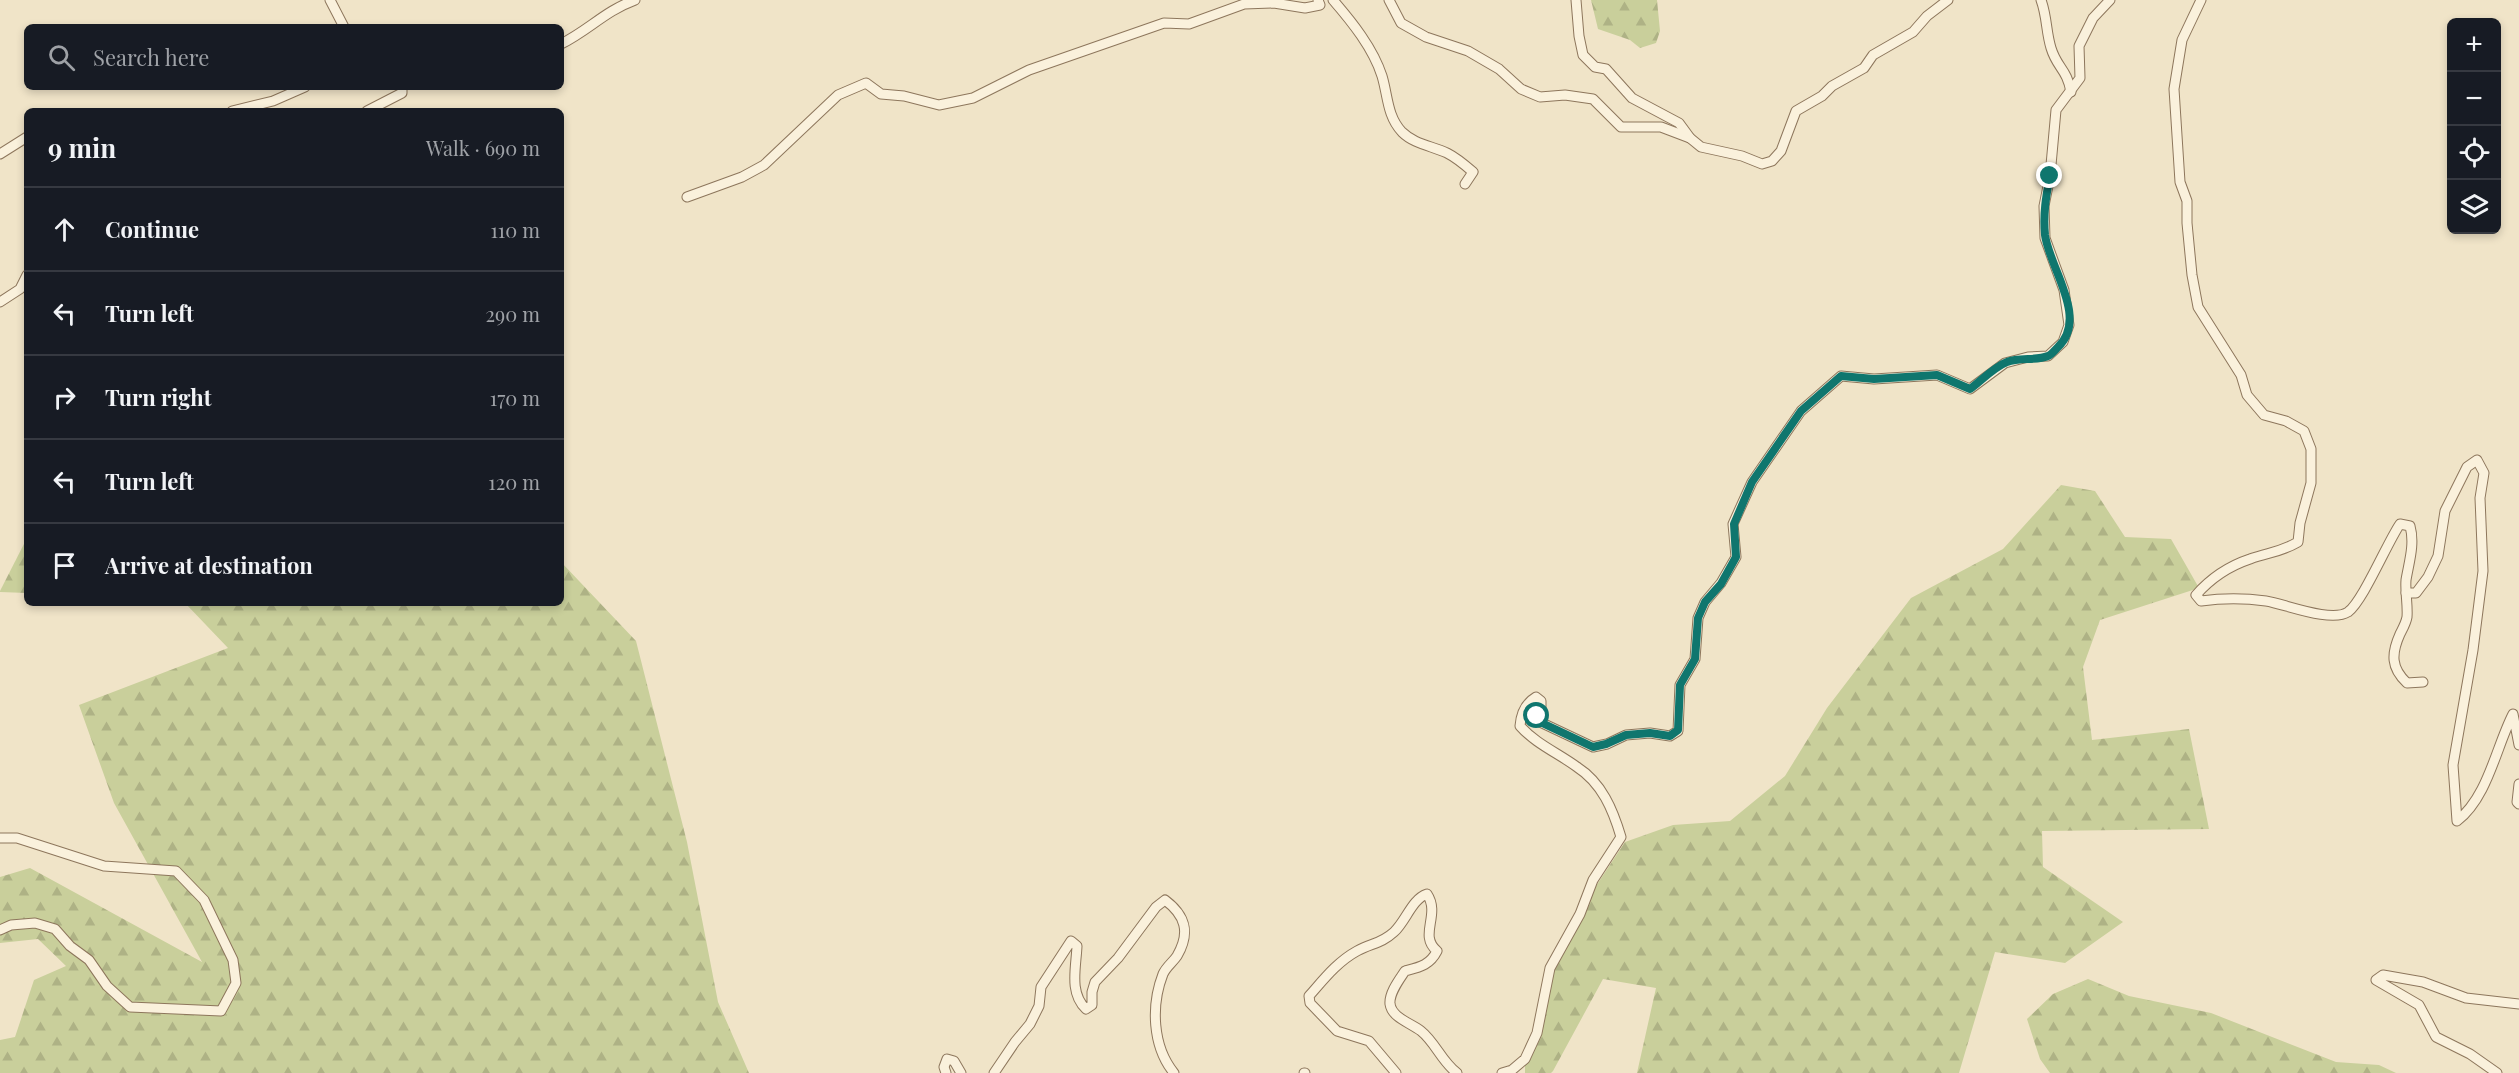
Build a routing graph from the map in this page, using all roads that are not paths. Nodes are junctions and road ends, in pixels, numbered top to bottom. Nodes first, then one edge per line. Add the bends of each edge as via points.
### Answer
1 (330, 0) edge
2 (635, 0) edge
3 (1318, 0) edge
4 (1333, 0) edge
5 (1389, 0) edge
6 (1576, 0) edge
7 (1948, 0) edge
8 (2041, 0) edge
9 (2110, 0) edge
10 (2201, 0) edge
11 (342, 24) edge
12 (564, 42) edge
13 (298, 90) edge
14 (402, 90) edge
15 (2071, 92) junction
16 (244, 108) edge
17 (373, 108) edge
18 (1690, 138) junction
19 (24, 139) edge
20 (0, 154) edge
21 (1465, 184) dead end
22 (687, 197) dead end
23 (24, 281) edge
24 (0, 302) edge
25 (2406, 593) junction
26 (2423, 682) dead end
27 (2519, 745) edge
28 (2519, 784) edge
29 (2519, 804) edge
30 (0, 838) edge
31 (0, 930) edge
32 (2519, 1004) edge
33 (946, 1073) edge
34 (962, 1073) edge
35 (994, 1073) edge
36 (1174, 1073) edge
37 (1396, 1073) edge
38 (1457, 1073) edge
39 (1502, 1073) edge
40 (2497, 1073) edge

1 - 11 street
2 - 12 street via 598,17 584,32
3 - 22 street via 1320,5 1305,8 1244,4 1189,24 1164,23 1029,70 973,98 939,105 881,94 866,83 838,95 764,165
4 - 21 street via 1355,25 1373,57 1397,125 1413,140 1461,161 1473,172
5 - 18 street via 1401,23 1426,37 1468,51 1499,69 1521,89 1540,97 1593,99 1621,127 1661,128
6 - 18 street via 1583,55 1595,67 1606,69 1632,98 1678,123
7 - 18 street via 1913,32 1873,55 1864,68 1797,111 1781,151 1772,161 1762,164 1701,147
8 - 15 street via 2050,45 2068,75
9 - 15 street via 2093,18 2079,46 2080,78
10 - 25 street via 2182,40 2174,89 2180,182 2187,201 2198,307 2241,375 2247,395 2264,415 2304,431 2311,449 2311,483 2298,542 2226,570 2196,596 2201,601 2256,600 2335,615 2347,612 2358,600 2400,524 2410,526 2414,538
13 - 16 street
14 - 17 street
15 - 39 street via 2056,110 2044,206 2045,238 2068,311 2069,325 2063,342 2048,356 2005,363 1970,389 1937,375 1874,379 1841,376 1801,411 1752,482 1734,524 1736,557 1698,618 1695,659 1680,685 1678,730 1670,736 1626,735 1593,747 1540,722 1537,716 1541,701 1536,697 1530,700 1520,726 1530,737 1580,768 1603,792 1622,837 1593,880 1551,968 1537,1033 1525,1059
19 - 20 street
23 - 24 street via 20,289
25 - 26 street via 2407,619 2394,656 2396,672 2407,683
25 - 27 street via 2416,593 2428,577 2438,556 2445,511 2467,467 2477,460 2484,473 2480,498 2483,571 2453,765 2457,821 2483,785 2513,714
28 - 29 street
30 - 31 street via 17,838 104,866 176,871 204,900 232,960 236,982 221,1011 130,1007 55,928 34,923
32 - 40 street via 2466,998 2423,982 2383,975 2376,980 2419,1005 2436,1037
33 - 34 street via 947,1059 954,1061
35 - 36 street via 1030,1024 1039,1006 1041,987 1071,941 1077,946 1074,984 1078,1002 1086,1009 1092,1005 1095,982 1165,900 1179,911 1186,932 1178,955 1164,972 1157,996 1155,1020 1167,1065
37 - 38 street via 1369,1041 1337,1030 1310,1003 1309,996 1333,967 1358,950 1384,941 1401,925 1420,896 1427,894 1432,920 1429,945 1437,951 1421,967 1405,971 1390,1003 1394,1014 1422,1031

